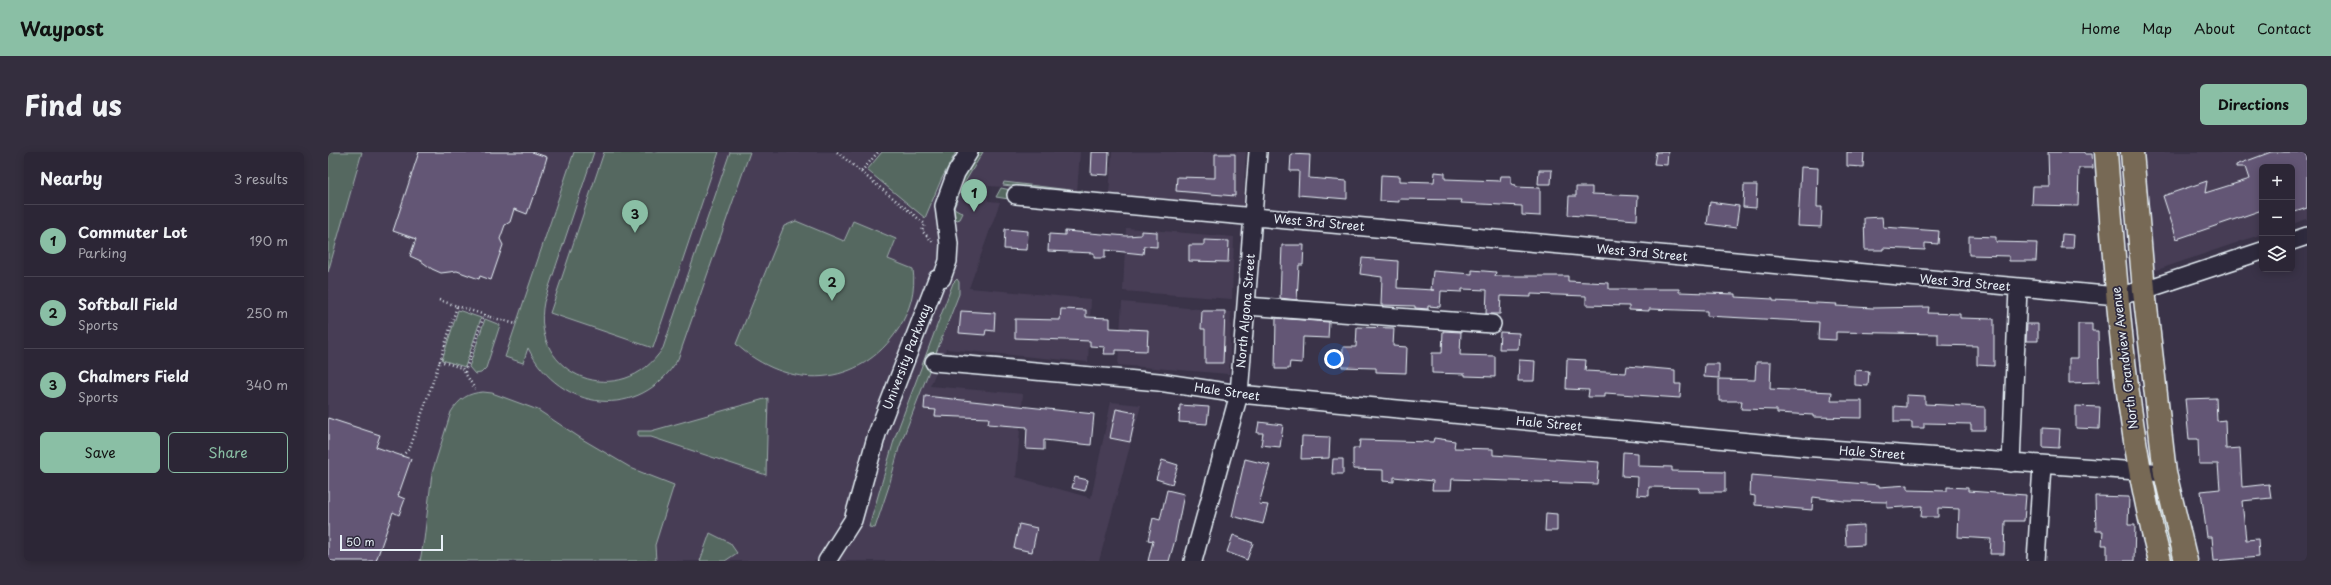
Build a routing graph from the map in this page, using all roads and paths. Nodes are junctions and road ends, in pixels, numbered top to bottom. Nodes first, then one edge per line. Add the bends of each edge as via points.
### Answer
1 (837, 152) edge
2 (878, 152) edge
3 (969, 152) edge
4 (1258, 152) edge
5 (2106, 152) edge
6 (2132, 152) edge
7 (861, 172) junction
8 (1016, 195) dead end
9 (1253, 217) junction
10 (2307, 236) edge
11 (2295, 240) edge
12 (941, 250) junction
13 (2259, 252) edge
14 (2018, 288) junction
15 (2144, 290) junction
16 (2117, 296) junction
17 (439, 300) dead end
18 (457, 306) junction
19 (1246, 306) junction
20 (484, 315) junction
21 (516, 324) dead end
22 (1492, 324) dead end
23 (440, 361) junction
24 (934, 362) dead end
25 (465, 372) junction
26 (475, 389) dead end
27 (1239, 394) junction
28 (402, 456) dead end
29 (2011, 463) junction
30 (2042, 466) junction
31 (2140, 473) junction
32 (2165, 473) junction
33 (827, 561) edge
34 (1193, 561) edge
35 (2036, 561) edge
36 (2160, 561) edge
37 (2186, 561) edge

1 - 7 path
2 - 7 path
3 - 12 street via 956,173 944,206 949,244
4 - 9 street, North Algona Street
5 - 16 main road, North Grandview Avenue
6 - 15 main road
7 - 12 path via 925,224 922,231
8 - 9 street, West 3rd Street
9 - 14 street, West 3rd Street
9 - 19 street, North Algona Street
10 - 11 street
12 - 33 street, University Parkway via 935,274 937,279 877,434 853,520
13 - 15 street, West 3rd Street
14 - 16 street, West 3rd Street
14 - 29 street
15 - 16 street, West 3rd Street
15 - 32 main road
16 - 31 main road, North Grandview Avenue via 2125,374
17 - 18 path
18 - 20 path
18 - 23 path
19 - 22 street
19 - 27 street, North Algona Street
20 - 21 path
20 - 25 path
23 - 25 path via 462,368
23 - 28 path via 410,448
24 - 27 street, Hale Street via 1159,382
25 - 26 path
27 - 29 street, Hale Street via 1802,448
27 - 34 street, North Algona Street
29 - 30 street, Hale Street
30 - 31 street, Hale Street
30 - 35 street
31 - 32 street, Hale Street
31 - 36 main road, North Grandview Avenue
32 - 37 main road

